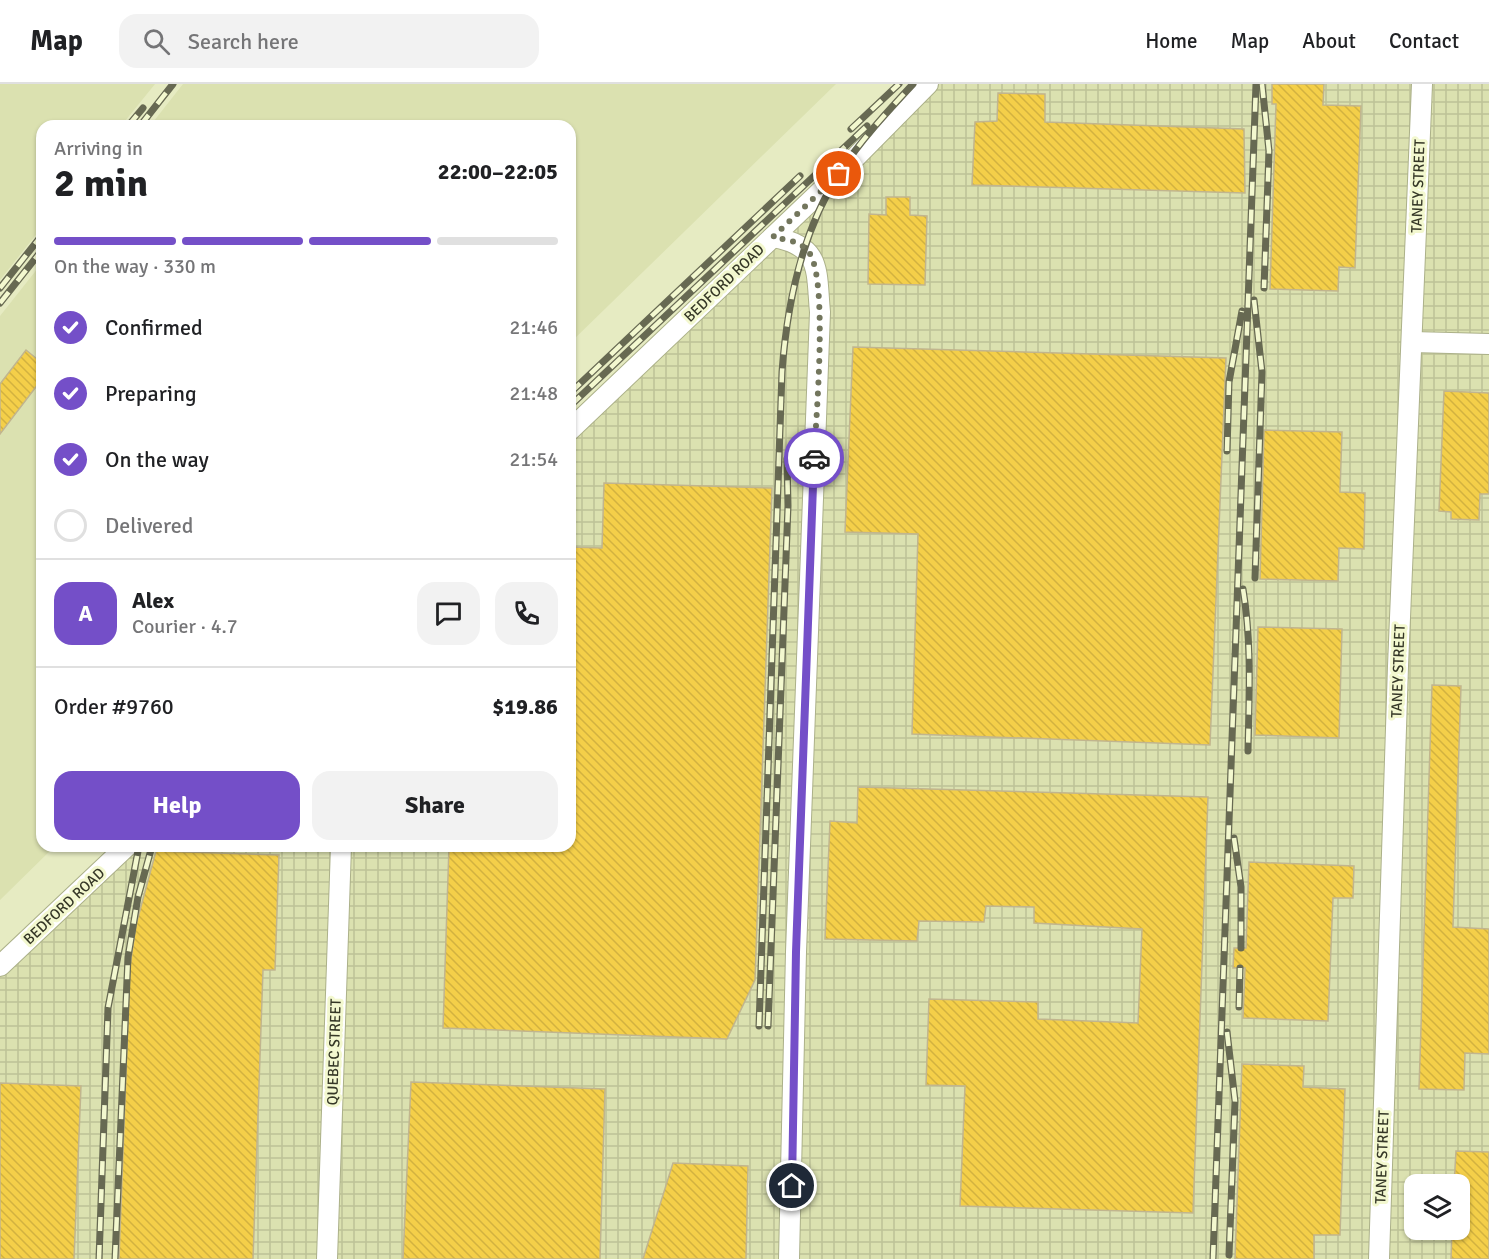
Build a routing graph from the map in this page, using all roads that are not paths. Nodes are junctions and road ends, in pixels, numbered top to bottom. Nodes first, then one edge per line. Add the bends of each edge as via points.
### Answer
1 (928, 84) edge
2 (1422, 84) edge
3 (773, 237) junction
4 (1412, 342) junction
5 (1489, 344) edge
6 (576, 424) edge
7 (121, 852) edge
8 (341, 852) edge
9 (0, 966) edge
10 (327, 1259) edge
11 (789, 1259) edge
12 (1379, 1259) edge

1 - 3 street, BEDFORD ROAD
2 - 4 street, TANEY STREET
3 - 6 street, BEDFORD ROAD
3 - 11 street via 800,244 809,254 820,312 796,952
4 - 5 street
4 - 12 street, TANEY STREET
7 - 9 street, BEDFORD ROAD
8 - 10 street, QUEBEC STREET

